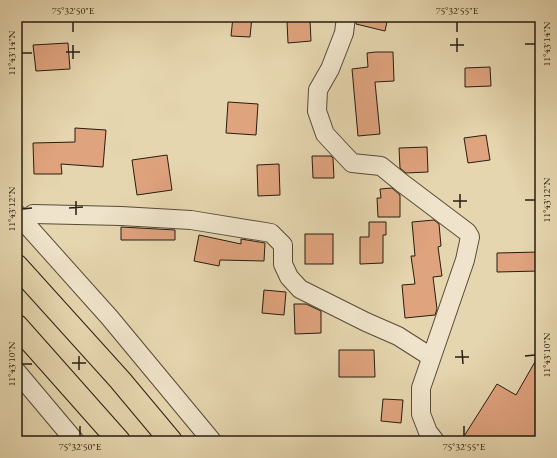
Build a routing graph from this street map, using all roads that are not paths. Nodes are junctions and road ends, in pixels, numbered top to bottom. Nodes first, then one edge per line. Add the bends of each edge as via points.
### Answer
1 (346, 17) edge
2 (25, 214) edge
3 (17, 266) edge
4 (17, 326) edge
5 (431, 357) junction
6 (17, 372) edge
7 (75, 441) edge
8 (118, 441) edge
9 (171, 441) edge
10 (212, 441) edge
11 (435, 441) edge

1 - 5 street via 344,33 330,69 318,90 317,111 325,134 352,163 381,166 467,232 470,237 465,260
2 - 5 street via 183,220 271,232 283,245 283,264 289,277 300,289 398,336
2 - 10 street
3 - 9 highway via 120,380
4 - 8 highway
5 - 11 street via 421,388 421,414 428,432
6 - 7 street

